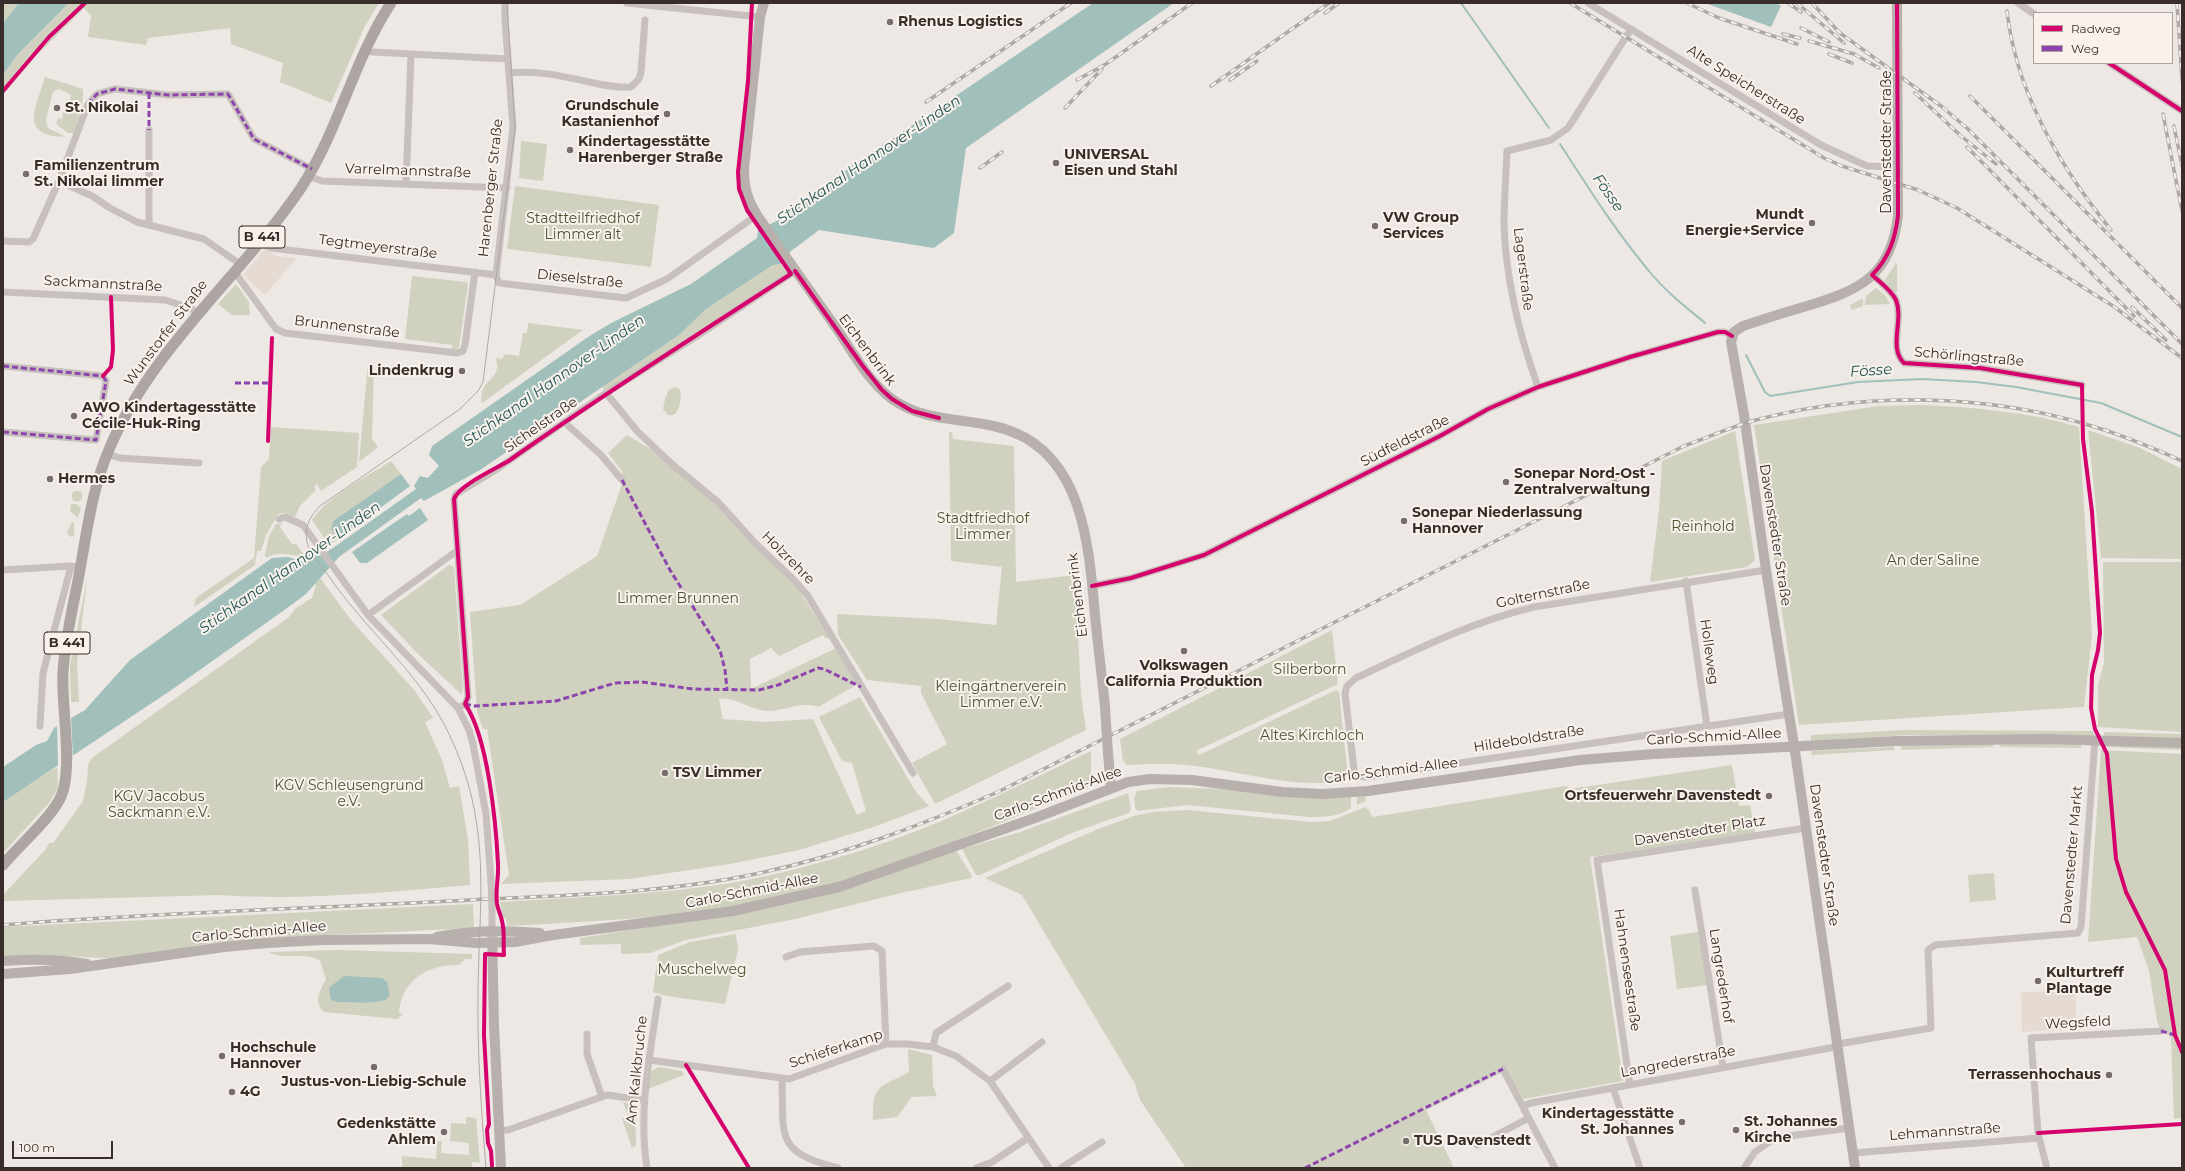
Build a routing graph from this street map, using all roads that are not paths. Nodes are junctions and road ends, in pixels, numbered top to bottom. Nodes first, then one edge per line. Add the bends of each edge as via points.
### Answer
1 (391, 3) edge
2 (505, 3) edge
3 (627, 3) edge
4 (760, 3) edge
5 (764, 3) edge
6 (1588, 3) edge
7 (1897, 3) edge
8 (2018, 3) edge
9 (2033, 13) edge
10 (760, 17) junction
11 (645, 20) dead end
12 (1631, 29) junction
13 (365, 50) junction
14 (411, 55) junction
15 (508, 60) junction
16 (2111, 64) edge
17 (509, 73) junction
18 (2182, 111) edge
19 (149, 130) dead end
20 (1898, 167) junction
21 (310, 172) junction
22 (59, 181) junction
23 (406, 184) junction
24 (507, 188) junction
25 (757, 215) junction
26 (149, 225) junction
27 (3, 241) edge
28 (259, 241) junction
29 (237, 267) junction
30 (795, 271) junction
31 (475, 272) junction
32 (1872, 275) junction
33 (496, 277) junction
34 (3, 292) edge
35 (199, 314) junction
36 (1732, 336) junction
37 (3, 366) edge
38 (2082, 385) dead end
39 (1538, 387) junction
40 (606, 393) junction
41 (564, 422) junction
42 (3, 432) edge
43 (107, 454) junction
44 (199, 463) dead end
45 (622, 480) dead end
46 (279, 519) dead end
47 (458, 550) junction
48 (76, 568) junction
49 (3, 570) edge
50 (1766, 570) junction
51 (1686, 581) junction
52 (1092, 586) junction
53 (368, 615) junction
54 (1345, 693) joint
55 (458, 708) junction
56 (1789, 714) junction
57 (40, 726) dead end
58 (1707, 726) junction
59 (2095, 740) junction
60 (2182, 743) edge
61 (1794, 747) junction
62 (913, 773) dead end
63 (1111, 788) junction
64 (1806, 828) junction
65 (1598, 860) joint
66 (3, 865) edge
67 (1695, 890) dead end
68 (492, 931) junction
69 (553, 935) junction
70 (429, 939) junction
71 (492, 943) junction
72 (786, 957) dead end
73 (3, 961) edge
74 (92, 966) junction
75 (3, 974) edge
76 (1008, 986) dead end
77 (658, 998) dead end
78 (2161, 1031) dead end
79 (587, 1034) dead end
80 (1042, 1042) dead end
81 (886, 1044) junction
82 (1838, 1045) junction
83 (933, 1047) junction
84 (649, 1060) junction
85 (1722, 1067) junction
86 (1503, 1069) dead end
87 (782, 1079) junction
88 (990, 1081) junction
89 (1630, 1085) junction
90 (1614, 1088) junction
91 (602, 1097) junction
92 (643, 1100) junction
93 (1523, 1106) junction
94 (1529, 1118) junction
95 (1849, 1128) junction
96 (499, 1130) junction
97 (1028, 1138) junction
98 (2039, 1138) junction
99 (1102, 1142) dead end
100 (1477, 1145) dead end
101 (1852, 1153) junction
102 (501, 1168) edge
103 (647, 1168) edge
104 (838, 1168) edge
105 (976, 1168) edge
106 (1049, 1168) edge
107 (1061, 1168) edge
108 (1555, 1168) edge
109 (1640, 1168) edge
110 (1744, 1168) edge
111 (1855, 1168) edge
112 (2048, 1168) edge

1 - 13 main road, Wunstorfer Straße / B 441
2 - 15 street, Harenberger Straße
3 - 10 street
4 - 10 main road, Eichenbrink
5 - 10 main road, Eichenbrink
6 - 12 street, Alte Speicherstraße
7 - 20 main road, Davenstedter Straße
8 - 9 street
10 - 25 main road, Eichenbrink via 744,183 747,198
11 - 17 street via 641,72 639,80 631,87 604,85 550,74 523,71
12 - 20 street, Alte Speicherstraße via 1820,145 1867,166
12 - 39 street, Lagerstraße via 1568,128 1551,140 1507,151 1504,225 1508,267 1517,321
13 - 14 street
13 - 21 main road, Wunstorfer Straße / B 441
14 - 15 street
14 - 23 street
15 - 17 street, Harenberger Straße
16 - 18 street
17 - 24 street, Harenberger Straße via 513,127
19 - 26 street
20 - 32 main road, Davenstedter Straße via 1896,232 1884,262
21 - 22 street via 254,139 228,94 168,95 115,89 94,96 88,104
21 - 23 street, Varrelmannstraße via 322,181
21 - 28 main road, Wunstorfer Straße / B 441 via 290,203
22 - 26 street, Brunnenstraße via 92,196 127,217
22 - 27 street via 32,239 29,242
23 - 24 street, Varrelmannstraße
24 - 33 street, Harenberger Straße
25 - 30 main road, Eichenbrink
25 - 33 street, Dieselstraße via 672,276 626,298 502,283
26 - 29 street, Brunnenstraße via 204,239
28 - 29 main road, Wunstorfer Straße / B 441
28 - 31 street, Tegtmeyerstraße via 271,248
29 - 31 street, Brunnenstraße via 276,329 285,333 457,353 463,351 465,345
29 - 35 main road, Wunstorfer Straße / B 441
30 - 40 street, Sichelstraße
30 - 52 main road, Eichenbrink via 862,365 892,399 912,411 927,416 988,424 1012,431 1046,454 1064,476 1077,504 1087,547
31 - 33 street, Tegtmeyerstraße
32 - 36 main road, Davenstedter Straße via 1850,292 1737,328
32 - 38 street, Schörlingstraße via 1896,301 1897,350 1899,359 1904,363 1980,368
34 - 35 street, Sackmannstraße via 165,300 190,308
35 - 43 main road, Wunstorfer Straße / B 441 via 138,394
36 - 39 street, Südfeldstraße via 1718,332 1642,353
36 - 50 main road, Davenstedter Straße via 1731,348 1744,415
37 - 42 street via 103,376 106,381 96,440
39 - 52 street, Südfeldstraße via 1488,409 1440,436 1204,555 1137,577
40 - 41 street, Sichelstraße
40 - 62 street, Holzrehre via 638,432 719,503 808,596
41 - 45 street via 601,454
41 - 47 street, Sichelstraße via 456,494 454,500
43 - 44 street via 120,458
43 - 48 main road, Wunstorfer Straße / B 441 via 91,504
46 - 53 street via 285,517 303,525
47 - 53 street
47 - 55 street, Sichelstraße via 468,697 465,704
48 - 49 street
48 - 57 street, Wunstorfer Straße via 44,672
48 - 66 main road, Wunstorfer Straße / B 441 via 63,672 66,782 60,801
50 - 51 street, Golternstraße
50 - 56 main road, Davenstedter Straße
51 - 54 street, Golternstraße via 1505,614 1469,626 1356,678 1346,686
51 - 58 street, Holleweg
52 - 63 main road, Eichenbrink, bridge
53 - 55 street
54 - 58 street, Hildeboldstraße via 1354,770 1357,776 1361,777
55 - 68 street, bridge via 473,744 486,814
56 - 58 street, Hildeboldstraße
56 - 61 main road, Davenstedter Straße
59 - 60 main road, Carlo-Schmid-Allee
59 - 61 main road, Carlo-Schmid-Allee via 1897,741
59 - 82 street, Davenstedter Markt via 2081,927 2078,933 1935,945 1928,950 1927,959 1931,1028
61 - 63 main road, Carlo-Schmid-Allee via 1580,760 1340,793 1288,792 1174,779 1137,781
61 - 64 main road, Davenstedter Straße
63 - 69 main road, Carlo-Schmid-Allee via 898,868 832,889 733,911
64 - 65 street, Davenstedter Platz
64 - 82 main road, Davenstedter Straße
65 - 89 street, Hahnenseestraße
67 - 85 street, Langrederhof
68 - 69 main road, Carlo-Schmid-Allee
68 - 70 main road, Carlo-Schmid-Allee via 456,933
68 - 71 main road
69 - 71 main road, Carlo-Schmid-Allee
70 - 71 main road, Carlo-Schmid-Allee
70 - 74 main road, Carlo-Schmid-Allee via 267,943
71 - 96 main road
72 - 81 street via 800,952 874,946 882,951
73 - 74 main road, Carlo-Schmid-Allee via 69,961
74 - 75 main road, Carlo-Schmid-Allee
76 - 83 street via 936,1033
77 - 84 street, Am Kalkbruche
78 - 98 street, Wegsfeld via 2031,1038
79 - 91 street via 587,1054
80 - 88 street
81 - 83 street, Schieferkamp
81 - 87 street, Schieferkamp via 804,1074
82 - 85 street, Langrederstraße
82 - 95 main road, Davenstedter Straße
83 - 88 street, Schieferkamp via 962,1059
84 - 87 street, Schieferkamp
84 - 92 street, Am Kalkbruche
85 - 89 street, Langrederstraße
86 - 93 street
87 - 104 street via 784,1132 788,1143 801,1156
88 - 97 street, Schieferkamp
89 - 90 street, Langrederstraße
90 - 93 street, Langrederstraße
90 - 109 street
91 - 92 street
91 - 96 street via 508,1130
92 - 103 street, Am Kalkbruche via 642,1128
93 - 94 street
94 - 100 street
94 - 108 street
95 - 101 main road, Davenstedter Straße
95 - 110 street via 1775,1138 1754,1152
96 - 102 main road
97 - 105 street via 992,1162
97 - 106 street, Schieferkamp
98 - 101 street, Lehmannstraße
98 - 112 street, Wegsfeld
99 - 107 street
101 - 111 main road, Davenstedter Straße

